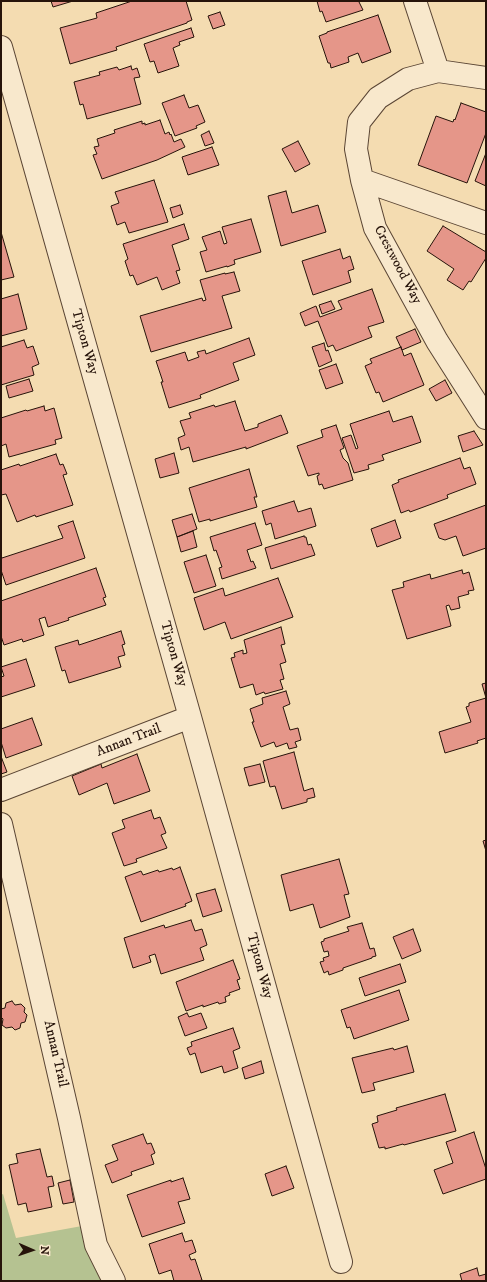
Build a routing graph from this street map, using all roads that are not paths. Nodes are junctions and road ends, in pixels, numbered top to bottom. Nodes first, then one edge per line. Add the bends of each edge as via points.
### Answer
1 (415, 1) edge
2 (1, 46) edge
3 (438, 71) junction
4 (486, 78) edge
5 (362, 180) junction
6 (486, 223) edge
7 (486, 418) edge
8 (190, 717) junction
9 (1, 790) edge
10 (1, 824) edge
11 (341, 1262) dead end
12 (114, 1281) edge

1 - 3 street
2 - 8 street, Tipton Way
3 - 4 street
3 - 5 street, Crestwood Way via 408,79 378,98 360,122 356,150
5 - 6 street
5 - 7 street, Crestwood Way via 375,228 438,342
8 - 9 street, Annan Trail
8 - 11 street, Tipton Way
10 - 12 street, Annan Trail via 96,1245

